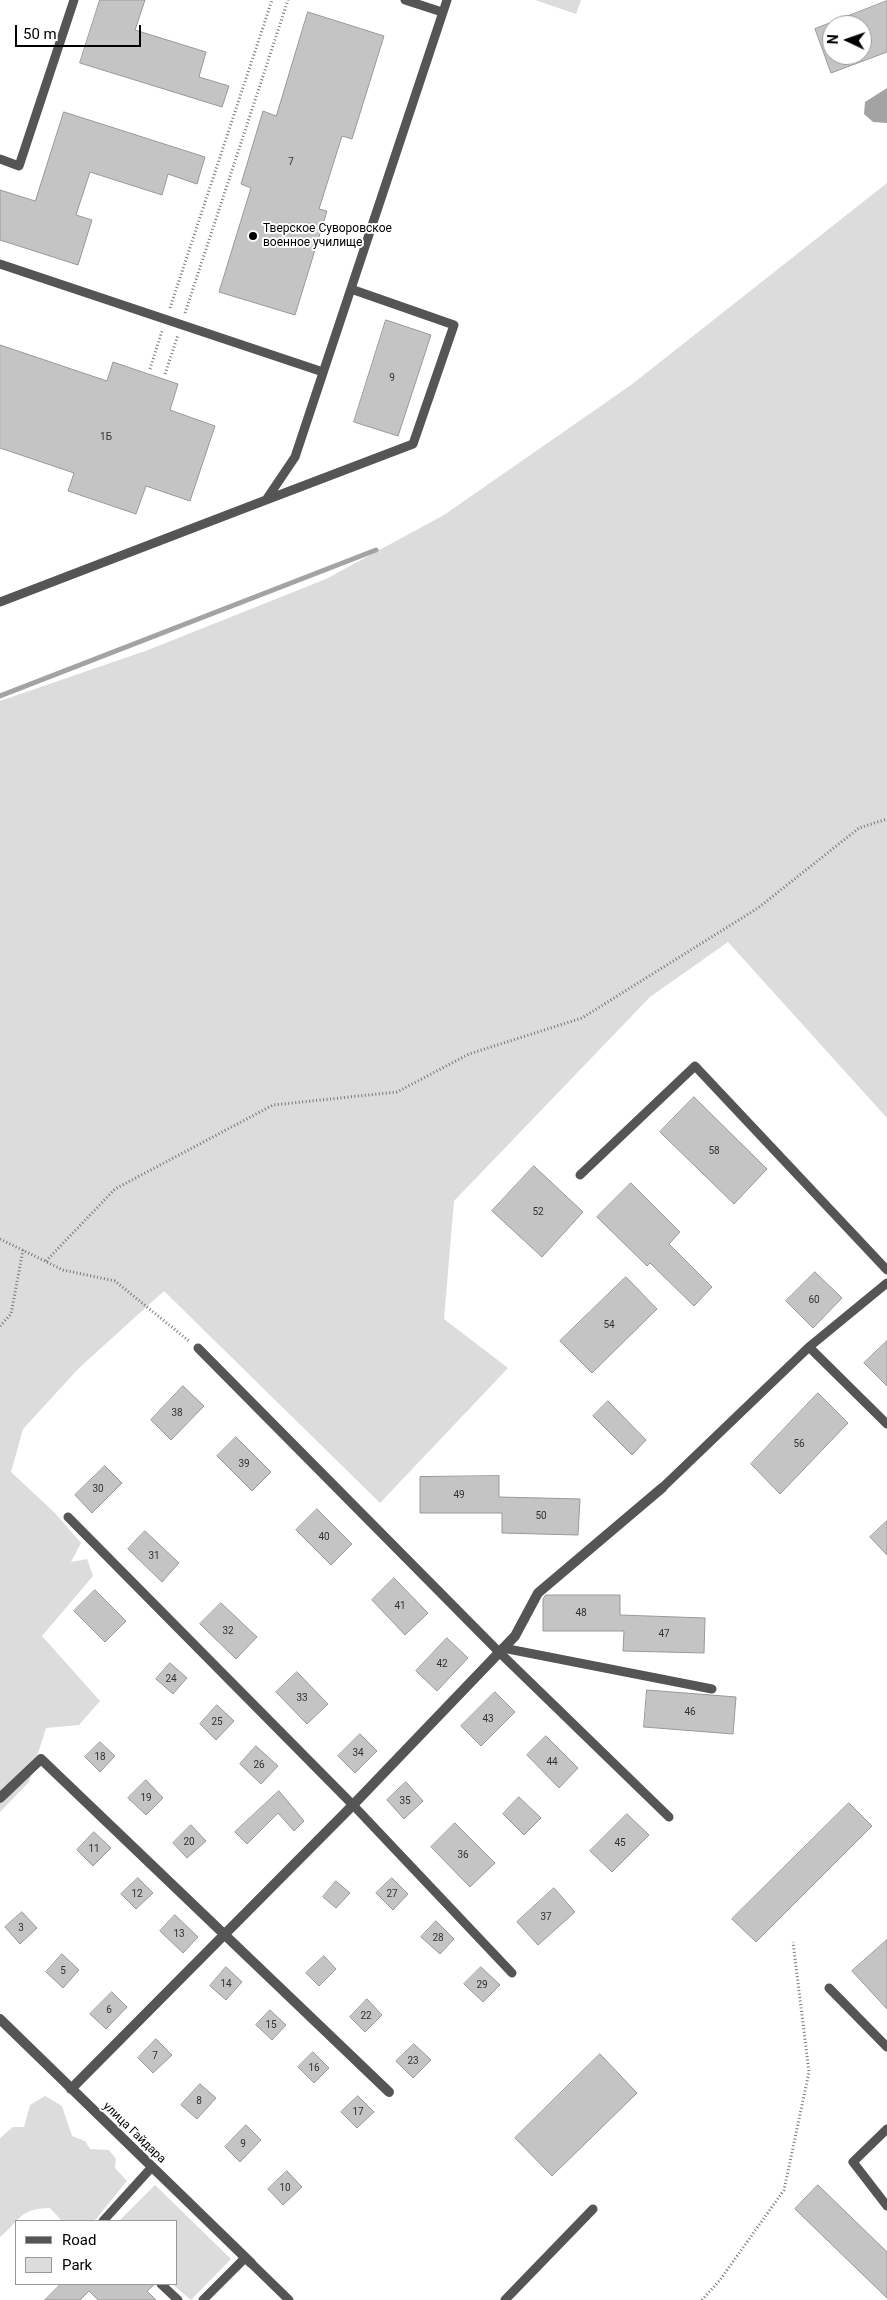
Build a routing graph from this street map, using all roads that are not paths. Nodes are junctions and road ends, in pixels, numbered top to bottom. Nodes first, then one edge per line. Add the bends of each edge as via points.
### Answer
1 (74, 0) edge
2 (405, 0) edge
3 (446, 0) edge
4 (442, 12) junction
5 (0, 159) edge
6 (0, 264) edge
7 (350, 289) junction
8 (323, 372) junction
9 (266, 500) junction
10 (0, 602) edge
11 (580, 1175) dead end
12 (887, 1270) edge
13 (887, 1283) edge
14 (809, 1347) junction
15 (198, 1348) road end
16 (887, 1424) edge
17 (662, 1488) joint
18 (68, 1517) dead end
19 (501, 1650) junction
20 (712, 1689) dead end
21 (0, 1798) edge
22 (353, 1805) junction
23 (669, 1817) dead end
24 (224, 1934) junction
25 (512, 1973) dead end
26 (829, 1988) dead end
27 (0, 2019) edge
28 (887, 2047) edge
29 (70, 2089) junction
30 (389, 2092) dead end
31 (887, 2129) edge
32 (151, 2168) junction
33 (887, 2206) edge
34 (593, 2209) dead end
35 (104, 2220) edge
36 (248, 2260) junction
37 (162, 2285) edge
38 (178, 2300) edge
39 (203, 2300) edge
40 (289, 2300) edge
41 (505, 2300) edge

1 - 5 lane via 19,166
2 - 4 lane
3 - 4 lane
4 - 7 lane
6 - 8 lane
7 - 8 lane
7 - 9 lane via 454,326 413,444
8 - 9 lane via 295,456
9 - 10 lane
11 - 12 lane via 695,1066
13 - 14 lane
14 - 16 lane
14 - 17 lane
15 - 19 lane
17 - 19 street via 538,1593 515,1636
18 - 22 lane
19 - 20 lane
19 - 22 street
19 - 23 lane
21 - 24 street via 41,1759
22 - 24 street
22 - 25 lane
24 - 29 street
24 - 30 street
26 - 28 lane
27 - 29 street, улица Гайдара
29 - 32 street, улица Гайдара
31 - 33 lane via 854,2162
32 - 35 lane
32 - 36 street, улица Гайдара
34 - 41 lane
36 - 39 lane
36 - 40 lane
37 - 38 lane

